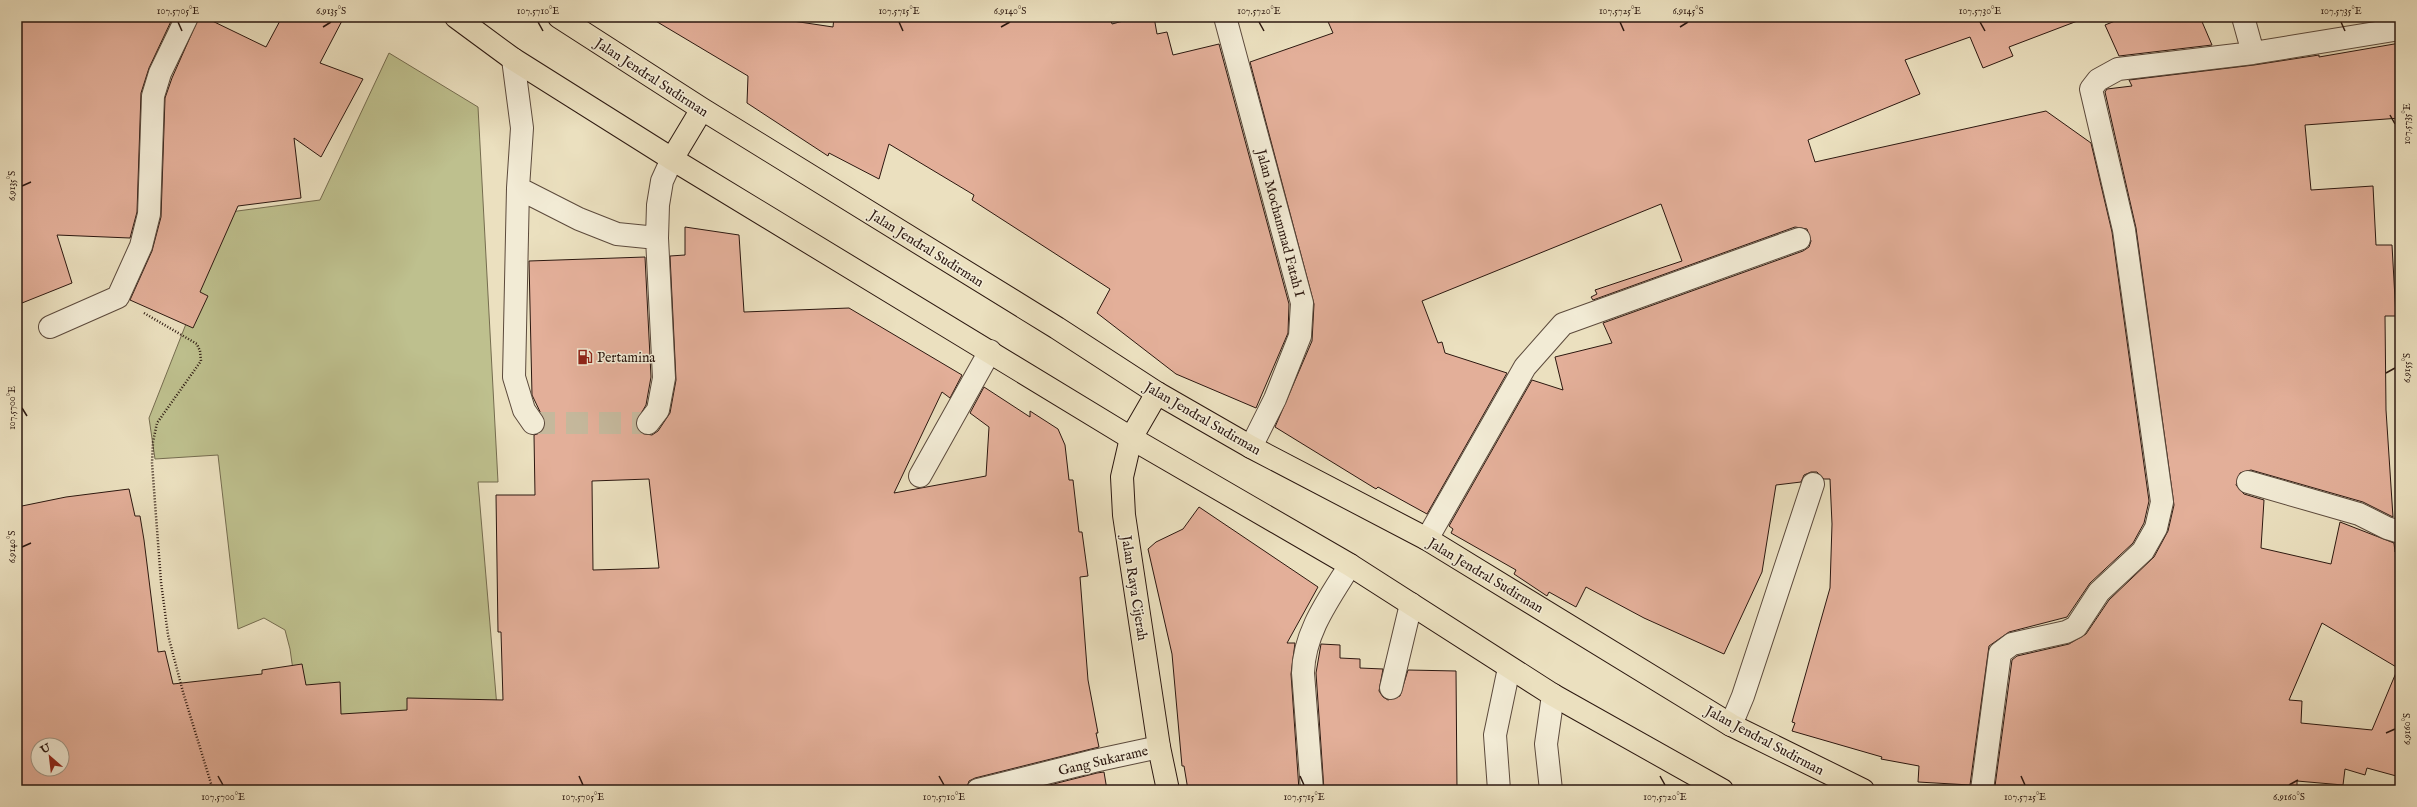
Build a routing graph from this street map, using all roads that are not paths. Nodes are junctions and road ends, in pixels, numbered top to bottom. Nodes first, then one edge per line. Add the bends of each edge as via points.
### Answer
1 (187, 17) edge
2 (456, 17) edge
3 (559, 17) edge
4 (1226, 17) edge
5 (2243, 17) edge
6 (2400, 29) edge
7 (2253, 53) junction
8 (513, 60) junction
9 (702, 109) junction
10 (672, 159) junction
11 (518, 188) junction
12 (657, 238) junction
13 (1799, 239) dead end
14 (50, 327) dead end
15 (990, 351) junction
16 (1157, 393) junction
17 (533, 423) dead end
18 (648, 423) dead end
19 (1131, 438) junction
20 (1251, 447) junction
21 (920, 476) dead end
22 (2248, 482) dead end
23 (1813, 484) dead end
24 (2400, 532) edge
25 (1427, 539) junction
26 (1350, 565) junction
27 (1411, 604) junction
28 (1509, 668) junction
29 (1391, 688) dead end
30 (1553, 695) junction
31 (1731, 725) junction
32 (1159, 747) junction
33 (978, 790) edge
34 (1168, 790) edge
35 (1312, 790) edge
36 (1498, 790) edge
37 (1550, 790) edge
38 (1722, 790) edge
39 (1863, 790) edge
40 (1982, 790) edge

1 - 14 street via 160,73 153,96 149,214 141,246 118,297
2 - 8 main road
3 - 9 main road, Jalan Jendral Sudirman
4 - 20 street, Jalan Mochammad Fatah I via 1302,303 1300,336 1275,399
5 - 7 street
6 - 7 street
7 - 40 street via 2118,69 2098,80 2092,89 2124,230 2162,502 2156,528 2142,551 2098,592 2076,627 2066,632 2012,644 2000,653
8 - 10 main road
8 - 11 street via 522,128
9 - 10 main road
9 - 16 main road, Jalan Jendral Sudirman via 1057,328
10 - 12 street via 662,182
10 - 15 main road
11 - 12 street via 579,219 617,234
11 - 17 street via 514,378 524,410
12 - 18 street via 664,378 658,410
13 - 25 street via 1562,324 1525,367
15 - 19 main road
15 - 21 street
16 - 19 main road, Jalan Raya Cijerah
16 - 20 main road, Jalan Jendral Sudirman
19 - 26 main road
19 - 32 main road, Jalan Raya Cijerah via 1122,477 1124,515
20 - 25 main road, Jalan Jendral Sudirman
22 - 24 street via 2359,514
23 - 31 street via 1743,696
25 - 31 main road, Jalan Jendral Sudirman
26 - 27 main road
26 - 35 street via 1313,627 1304,654 1303,673
27 - 28 main road
27 - 29 street
28 - 30 main road
28 - 36 street via 1495,735
30 - 37 street via 1546,744
30 - 38 main road
31 - 39 main road, Jalan Jendral Sudirman
32 - 33 street, Gang Sukarame
32 - 34 main road, Jalan Raya Cijerah

